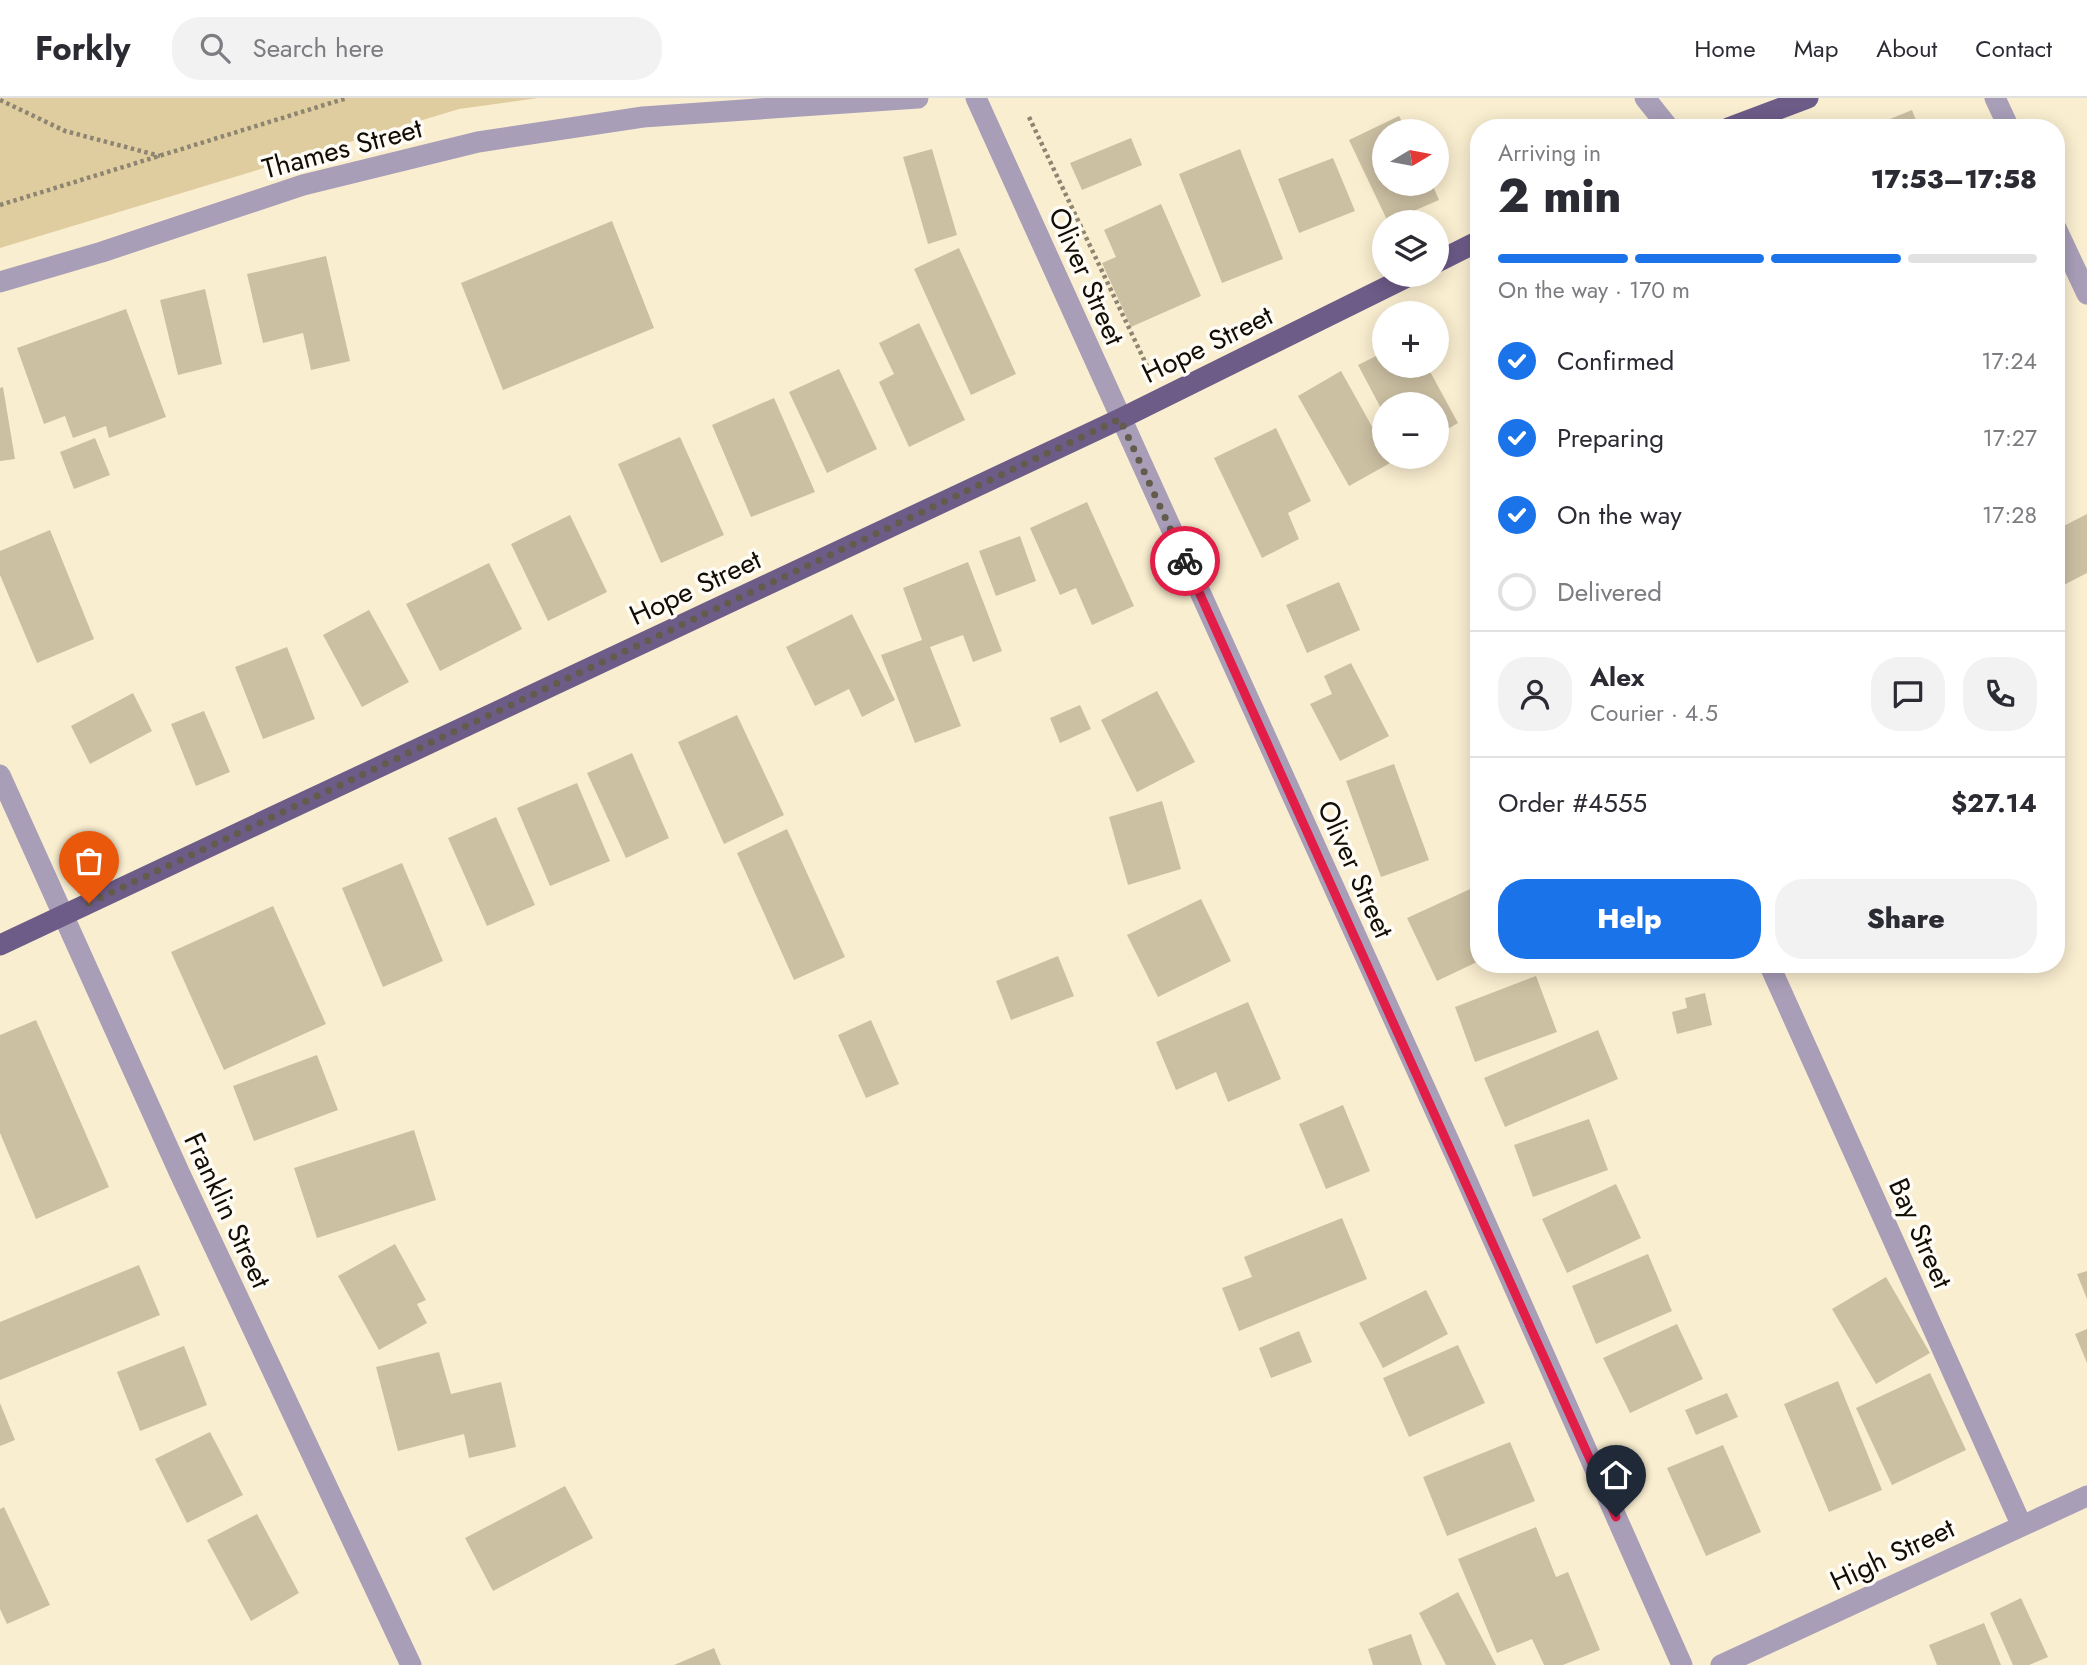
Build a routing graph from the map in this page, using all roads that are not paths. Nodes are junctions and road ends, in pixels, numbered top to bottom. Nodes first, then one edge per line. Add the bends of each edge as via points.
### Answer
1 (918, 98) edge
2 (976, 98) edge
3 (1645, 98) edge
4 (1808, 98) edge
5 (1995, 98) edge
6 (1662, 119) edge
7 (1752, 119) edge
8 (2005, 119) edge
9 (1470, 246) edge
10 (2065, 247) edge
11 (1449, 256) edge
12 (0, 282) edge
13 (1387, 287) edge
14 (2087, 293) edge
15 (1120, 419) junction
16 (0, 775) edge
17 (64, 915) junction
18 (0, 945) edge
19 (1773, 973) edge
20 (2087, 1496) edge
21 (2021, 1524) junction
22 (411, 1665) edge
23 (1682, 1665) edge
24 (1721, 1665) edge

1 - 12 street, Thames Street via 643,117 478,142 303,185
2 - 15 street, Oliver Street
3 - 6 street
4 - 7 main road
5 - 8 street
9 - 11 main road
10 - 14 street
13 - 15 main road, Hope Street
15 - 17 main road, Hope Street
15 - 23 street, Oliver Street
16 - 17 street, Franklin Street
17 - 18 main road, Hope Street
17 - 22 street, Franklin Street
19 - 21 street, Bay Street
20 - 21 street, High Street
21 - 24 street, High Street

